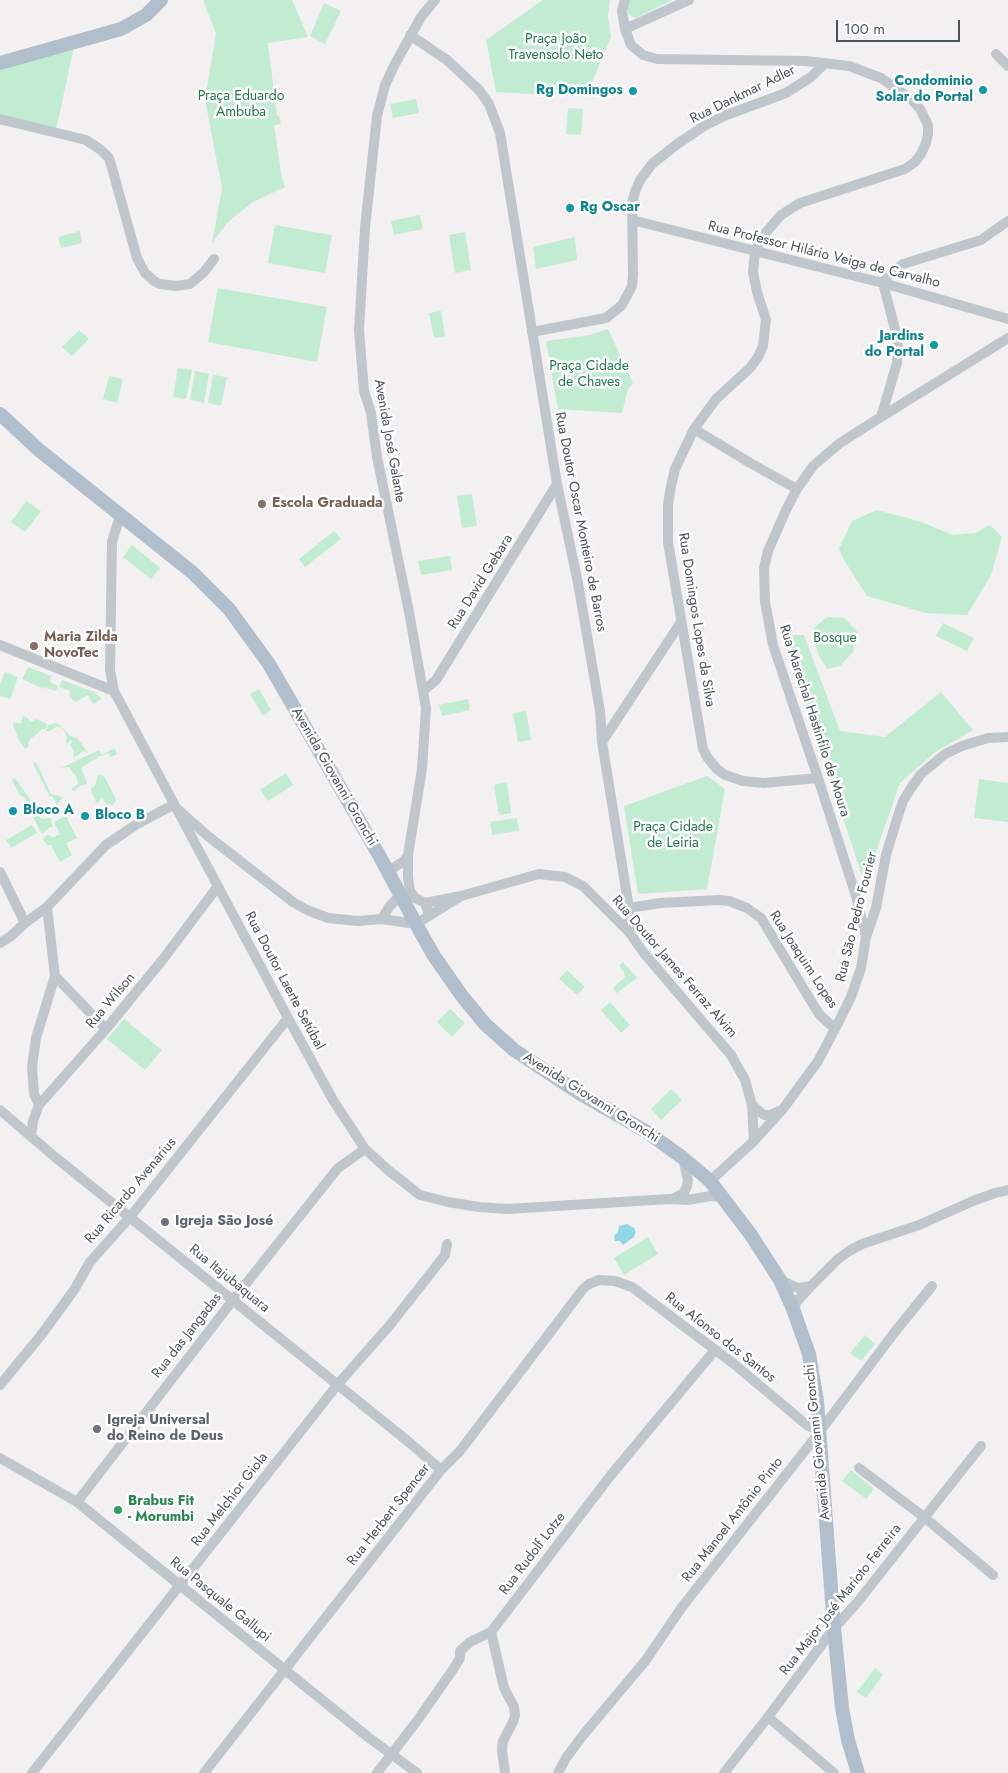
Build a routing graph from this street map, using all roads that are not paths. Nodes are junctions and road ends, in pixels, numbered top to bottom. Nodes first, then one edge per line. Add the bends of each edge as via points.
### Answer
1 (161, 0) edge
2 (435, 0) edge
3 (625, 0) edge
4 (689, 0) edge
5 (625, 29) junction
6 (410, 35) junction
7 (996, 54) dead end
8 (0, 63) edge
9 (825, 63) junction
10 (1008, 66) edge
11 (0, 120) edge
12 (632, 220) junction
13 (1008, 221) edge
14 (755, 251) junction
15 (214, 259) dead end
16 (883, 283) junction
17 (1008, 319) edge
18 (532, 332) junction
19 (1008, 338) edge
20 (0, 414) edge
21 (881, 417) junction
22 (694, 429) junction
23 (557, 484) junction
24 (797, 489) junction
25 (120, 516) junction
26 (681, 622) junction
27 (0, 645) edge
28 (114, 691) junction
29 (423, 691) junction
30 (1008, 737) edge
31 (602, 742) junction
32 (818, 778) junction
33 (175, 807) junction
34 (408, 855) junction
35 (0, 872) edge
36 (387, 872) junction
37 (218, 886) junction
38 (400, 895) junction
39 (461, 896) junction
40 (856, 896) junction
41 (878, 898) junction
42 (425, 903) junction
43 (47, 907) junction
44 (628, 908) junction
45 (429, 914) junction
46 (382, 919) junction
47 (25, 923) junction
48 (416, 924) junction
49 (629, 932) junction
50 (866, 937) junction
51 (0, 943) edge
52 (55, 976) junction
53 (288, 1018) junction
54 (106, 1029) junction
55 (835, 1029) junction
56 (752, 1105) junction
57 (39, 1106) junction
58 (783, 1109) junction
59 (0, 1110) edge
60 (31, 1136) junction
61 (754, 1141) junction
62 (365, 1149) junction
63 (684, 1158) junction
64 (710, 1181) junction
65 (1008, 1190) edge
66 (722, 1197) junction
67 (671, 1199) junction
68 (130, 1217) junction
69 (447, 1244) dead end
70 (599, 1280) joint
71 (780, 1280) junction
72 (811, 1286) junction
73 (932, 1286) dead end
74 (233, 1300) junction
75 (793, 1309) junction
76 (715, 1350) junction
77 (338, 1384) junction
78 (0, 1385) edge
79 (818, 1432) junction
80 (982, 1446) dead end
81 (0, 1458) edge
82 (859, 1468) dead end
83 (441, 1470) junction
84 (77, 1502) junction
85 (924, 1518) junction
86 (993, 1574) dead end
87 (180, 1586) junction
88 (834, 1628) junction
89 (491, 1632) junction
90 (285, 1671) junction
91 (768, 1717) junction
92 (392, 1754) junction
93 (32, 1773) edge
94 (204, 1773) edge
95 (377, 1773) edge
96 (417, 1773) edge
97 (505, 1773) edge
98 (558, 1773) edge
99 (724, 1773) edge
100 (834, 1773) edge
101 (858, 1773) edge

1 - 8 main road via 146,15 121,29
2 - 6 street, Avenida José Galante
3 - 5 street, Rua Domingos Lopes da Silva via 622,11
4 - 5 street
5 - 9 street, Rua Domingos Lopes da Silva via 636,50 657,59
6 - 18 street, Rua Doutor Oscar Monteiro de Barros via 468,79 484,97 495,117
6 - 29 street, Avenida José Galante via 386,85 377,116 365,228 359,330 364,391 371,413
7 - 10 street
9 - 12 street, Rua Dankmar Adler via 786,92 704,126 663,155 640,180 632,203
9 - 14 street, Rua Domingos Lopes da Silva via 849,66 880,78 911,99 928,125 926,143 915,162 905,169 810,198 793,207 772,223
11 - 15 street via 86,140 109,158 137,258 154,281 176,286 190,284
12 - 14 street, Rua Professor Hilário Veiga de Carvalho
12 - 18 street, Rua Dankmar Adler via 632,286 622,305 606,318
13 - 16 street via 981,240 903,264 888,274
14 - 16 street, Rua Professor Hilário Veiga de Carvalho
14 - 22 street, Rua Domingos Lopes da Silva via 753,280 766,320 763,346 750,368 716,399
16 - 17 street, Rua Professor Hilário Veiga de Carvalho
16 - 21 street via 898,347 897,363
18 - 23 street, Rua Doutor Oscar Monteiro de Barros
19 - 21 street, Rua Marechal Hastinfilo de Moura
20 - 25 main road, Avenida Giovanni Gronchi
21 - 24 street, Rua Marechal Hastinfilo de Moura via 840,443 813,466
22 - 24 street
22 - 26 street, Rua Domingos Lopes da Silva via 675,469 668,505 668,542
23 - 29 street, Rua David Gebara via 436,680
23 - 31 street, Rua Doutor Oscar Monteiro de Barros via 580,592
24 - 32 street, Rua Marechal Hastinfilo de Moura via 768,551 764,568 764,602 779,663
25 - 28 street, Rua Doutor Laerte Setúbal via 112,542 110,670
25 - 36 main road, Avenida Giovanni Gronchi via 193,573 229,609 269,664
26 - 31 street
26 - 32 street, Rua Domingos Lopes da Silva via 703,749 710,763 725,775 743,781
27 - 28 street
28 - 33 street, Rua Doutor Laerte Setúbal
29 - 34 street, Avenida José Galante via 426,719 422,770
30 - 41 street, Rua São Pedro Fourier via 988,738 962,746 945,754 921,774 903,801 886,856
31 - 44 street, Rua Doutor Oscar Monteiro de Barros
32 - 40 street, Rua Marechal Hastinfilo de Moura
33 - 37 street, Rua Doutor Laerte Setúbal
33 - 43 street via 166,808 106,845
33 - 46 street via 209,837 307,910 338,920
34 - 36 street
34 - 42 street, Avenida José Galante via 410,891
35 - 47 street
36 - 38 main road, Avenida Giovanni Gronchi
37 - 53 street, Rua Doutor Laerte Setúbal
37 - 54 street, Rua Wilson
38 - 46 street
38 - 48 main road, Avenida Giovanni Gronchi
39 - 42 street, Rua Doutor James Ferraz Alvim
39 - 45 street, Rua Doutor James Ferraz Alvim
39 - 49 street, Rua Doutor James Ferraz Alvim via 539,874 565,877 583,886
40 - 41 street via 863,900
40 - 50 street, Rua Marechal Hastinfilo de Moura
41 - 50 street, Rua São Pedro Fourier
42 - 45 street, Avenida José Galante
43 - 47 street
43 - 52 street
44 - 49 street, Rua Doutor Oscar Monteiro de Barros
44 - 55 street, Rua Joaquim Lopes via 719,900 747,908 761,918 817,1010
45 - 48 street
46 - 48 street
47 - 51 street
48 - 63 main road, Avenida Giovanni Gronchi via 462,996 485,1024 514,1050
49 - 56 street, Rua Doutor James Ferraz Alvim via 642,952 731,1055 745,1080
50 - 55 street, Rua São Pedro Fourier via 861,968
52 - 54 street
52 - 57 street via 36,1038 32,1067 34,1094
53 - 62 street, Rua Doutor Laerte Setúbal via 333,1100
53 - 68 street, Rua Ricardo Avenarius
54 - 57 street, Rua Wilson
55 - 58 street, Rua São Pedro Fourier via 818,1061
56 - 58 street via 764,1115
56 - 61 street, Rua Doutor James Ferraz Alvim
57 - 60 street, Rua Wilson
58 - 61 street, Rua São Pedro Fourier
59 - 60 street, Rua Itajubaquara
60 - 68 street, Rua Itajubaquara
61 - 64 street, Rua São Pedro Fourier
62 - 67 street, Rua Doutor Laerte Setúbal via 420,1195 448,1202 507,1209
62 - 74 street, Rua das Jangadas via 338,1168
63 - 64 main road, Avenida Giovanni Gronchi
63 - 67 street via 687,1186 684,1193
64 - 66 main road, Avenida Giovanni Gronchi
65 - 72 street via 856,1247 838,1259
66 - 67 street, Rua Doutor Laerte Setúbal
66 - 71 main road, Avenida Giovanni Gronchi
68 - 74 street, Rua Itajubaquara
68 - 78 street, Rua Ricardo Avenarius via 90,1262 42,1334
69 - 77 street, Rua Melchior Giola via 445,1254 390,1326
70 - 76 street, Rua Afonso dos Santos via 619,1281 632,1287
70 - 83 street, Rua Herbert Spencer via 583,1289 460,1451
71 - 72 street via 798,1288
71 - 75 main road, Avenida Giovanni Gronchi
72 - 75 street
73 - 79 street, Rua Manoel Antônio Pinto
74 - 77 street, Rua Itajubaquara
74 - 84 street, Rua das Jangadas
75 - 79 main road, Avenida Giovanni Gronchi via 809,1354 817,1401
76 - 79 street, Rua Afonso dos Santos
76 - 89 street, Rua Rudolf Lotze via 611,1475
77 - 83 street, Rua Itajubaquara
77 - 87 street, Rua Melchior Giola
79 - 88 main road, Avenida Giovanni Gronchi
79 - 98 street, Rua Manoel Antônio Pinto via 682,1607 646,1660 584,1734
80 - 85 street, Rua Major José Marioto Ferreira
81 - 84 street, Rua Pasquale Gallupi
82 - 85 street
83 - 90 street, Rua Herbert Spencer
84 - 87 street, Rua Pasquale Gallupi
85 - 86 street
85 - 88 street, Rua Major José Marioto Ferreira
87 - 90 street, Rua Pasquale Gallupi
87 - 93 street, Rua Melchior Giola
88 - 91 street, Rua Major José Marioto Ferreira
88 - 101 main road, Avenida Giovanni Gronchi via 842,1708
89 - 92 street, Rua Rudolf Lotze via 460,1651 457,1663
89 - 97 street via 504,1688 515,1714 503,1741
90 - 92 street, Rua Pasquale Gallupi
90 - 94 street, Rua Herbert Spencer
91 - 99 street, Rua Major José Marioto Ferreira
91 - 100 street
92 - 95 street, Rua Rudolf Lotze
92 - 96 street, Rua Pasquale Gallupi

